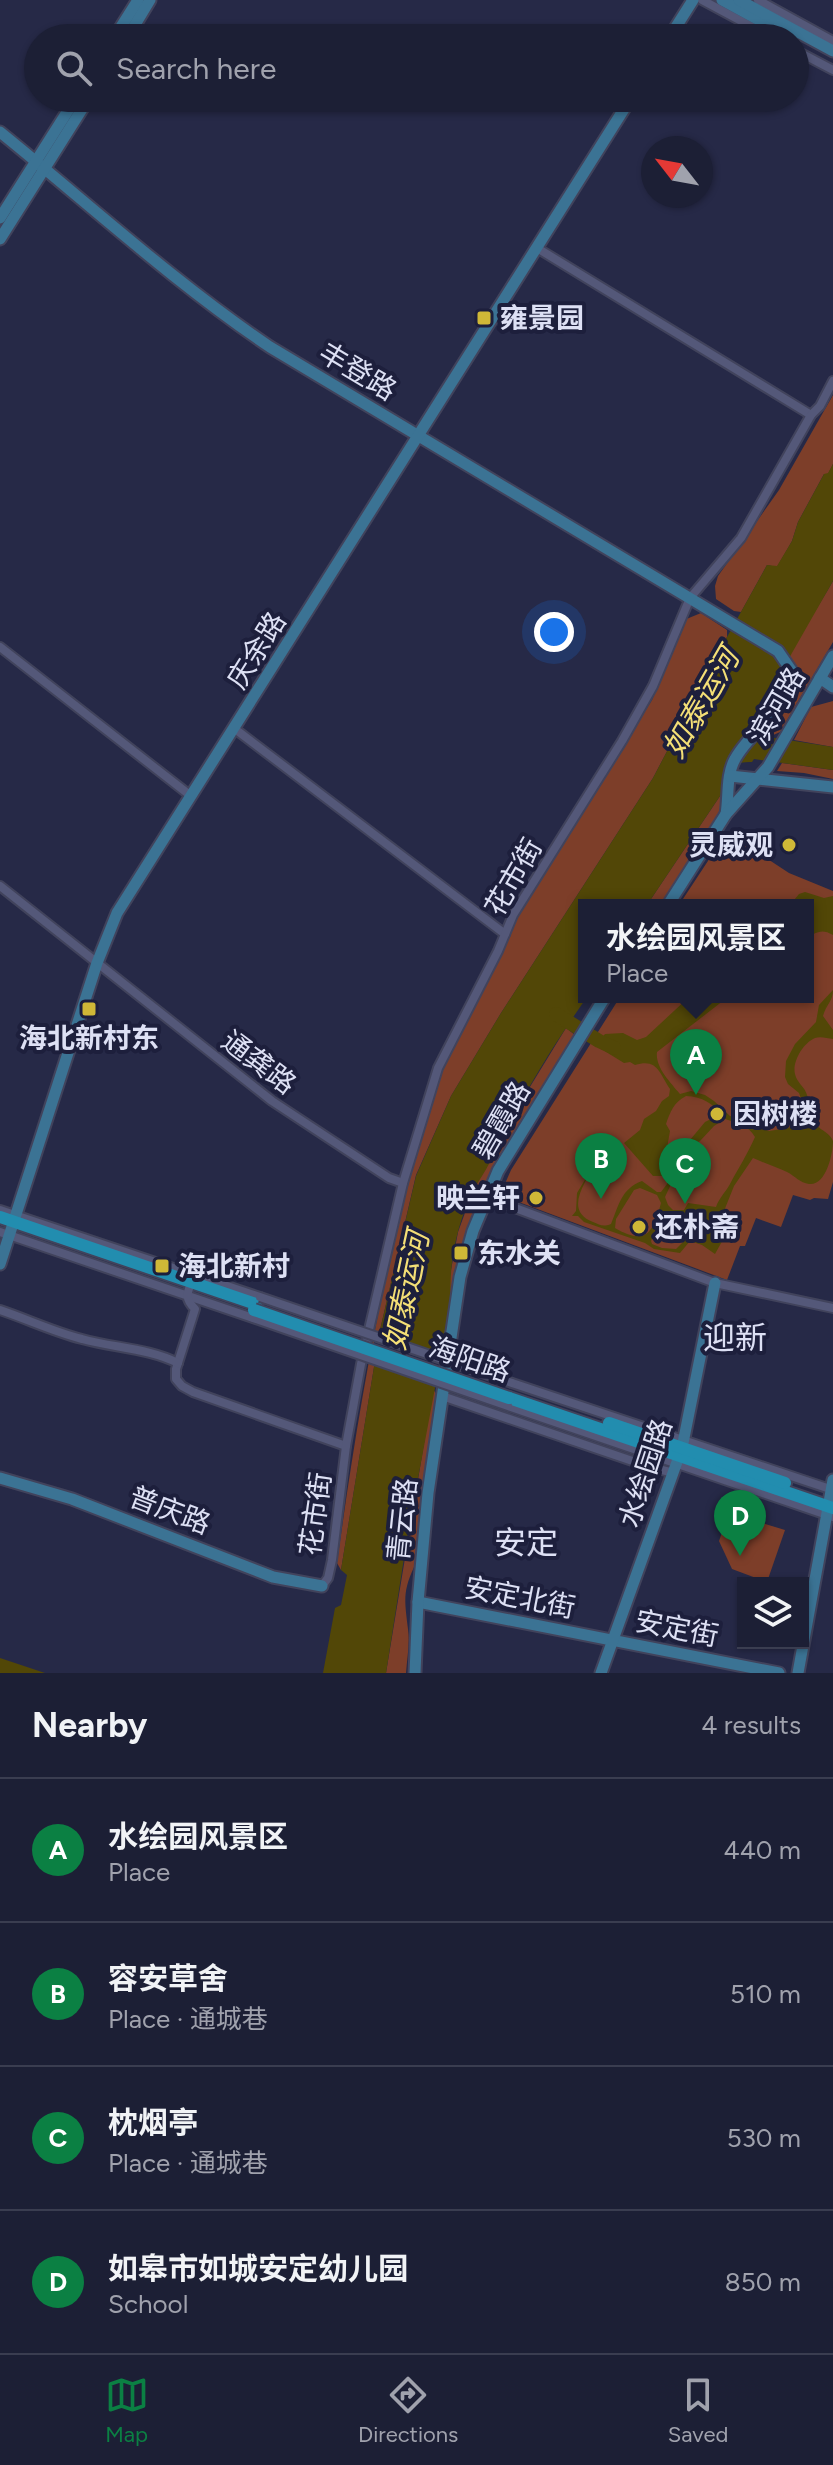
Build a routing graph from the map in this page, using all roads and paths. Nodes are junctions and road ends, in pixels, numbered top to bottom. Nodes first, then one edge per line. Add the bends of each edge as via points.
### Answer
1 (138, 0) edge
2 (150, 0) edge
3 (693, 0) edge
4 (702, 0) edge
5 (722, 0) edge
6 (739, 0) edge
7 (758, 0) edge
8 (123, 24) edge
9 (135, 24) edge
10 (678, 24) edge
11 (747, 24) edge
12 (767, 24) edge
13 (783, 24) edge
14 (802, 24) edge
15 (809, 28) edge
16 (809, 38) edge
17 (833, 41) edge
18 (809, 46) edge
19 (833, 51) edge
20 (809, 57) edge
21 (833, 59) edge
22 (833, 70) edge
23 (69, 112) edge
24 (79, 112) edge
25 (622, 112) edge
26 (0, 132) edge
27 (41, 164) junction
28 (0, 218) edge
29 (0, 239) edge
30 (537, 248) junction
31 (833, 381) edge
32 (811, 415) junction
33 (418, 435) junction
34 (690, 598) junction
35 (0, 647) edge
36 (833, 656) edge
37 (820, 678) junction
38 (833, 687) edge
39 (235, 729) junction
40 (730, 772) junction
41 (759, 779) junction
42 (833, 787) edge
43 (191, 796) junction
44 (726, 814) junction
45 (0, 886) edge
46 (672, 899) edge
47 (505, 934) junction
48 (97, 963) junction
49 (601, 1003) edge
50 (403, 1183) junction
51 (486, 1197) junction
52 (0, 1210) edge
53 (0, 1217) edge
54 (9, 1226) edge
55 (0, 1264) edge
56 (715, 1283) junction
57 (190, 1286) junction
58 (833, 1308) edge
59 (0, 1310) edge
60 (178, 1363) junction
61 (446, 1373) joint
62 (442, 1396) junction
63 (346, 1446) junction
64 (679, 1456) junction
65 (0, 1478) edge
66 (832, 1501) edge
67 (322, 1586) joint
68 (418, 1602) junction
69 (612, 1640) junction
70 (415, 1673) edge
71 (601, 1673) edge
72 (779, 1673) edge
73 (798, 1673) edge

1 - 8 street
2 - 9 street
3 - 10 street
4 - 11 street
5 - 12 street
6 - 13 street
7 - 14 street
15 - 17 street
16 - 19 street
18 - 21 street
20 - 22 street
23 - 27 street
24 - 27 street
25 - 30 street, 庆余路
26 - 27 street, 丰登路
27 - 28 street
27 - 29 street
27 - 33 street, 丰登路 via 234,323
30 - 32 street
30 - 33 street, 庆余路
31 - 32 street, 花市街
32 - 34 street, 花市街 via 741,538
33 - 34 street, 丰登路
33 - 39 street, 庆余路
34 - 40 street, 丰登路 via 778,651 791,670 789,691 735,758
34 - 47 street, 花市街 via 653,686
35 - 43 street
36 - 37 street, 滨河路
37 - 38 street
37 - 41 street, 滨河路
39 - 43 street, 庆余路
39 - 47 street
40 - 41 street
40 - 44 street
41 - 42 street
41 - 44 street
43 - 48 street, 庆余路 via 117,913
44 - 46 street
45 - 48 street, 通龚路
47 - 50 street, 花市街 via 438,1068
48 - 50 street, 通龚路 via 272,1101
48 - 54 street, 庆余路
49 - 51 street, 碧霞路
50 - 63 street, 花市街
51 - 56 street
51 - 61 street, 碧霞路 via 460,1277
52 - 54 street
53 - 54 main road, 海阳路
54 - 55 street, 庆余路
54 - 57 main road, 海阳路
56 - 58 street
56 - 64 street, 水绘园路
57 - 60 street via 188,1302 195,1309
57 - 64 main road, 海阳路, bridge
59 - 60 street via 82,1339
60 - 63 street, 花市街 via 176,1379 193,1392
61 - 62 street, 青云路
62 - 64 street via 650,1467
62 - 68 street, 青云路
63 - 67 street, 花市街 via 332,1560
64 - 66 main road, 海阳路
64 - 69 street, 水绘园路
65 - 67 street, 普庆路 via 72,1499 273,1577
66 - 73 street
68 - 69 street, 安定北街
68 - 70 street, 青云路
69 - 71 street, 水绘园路
69 - 72 street, 安定街

